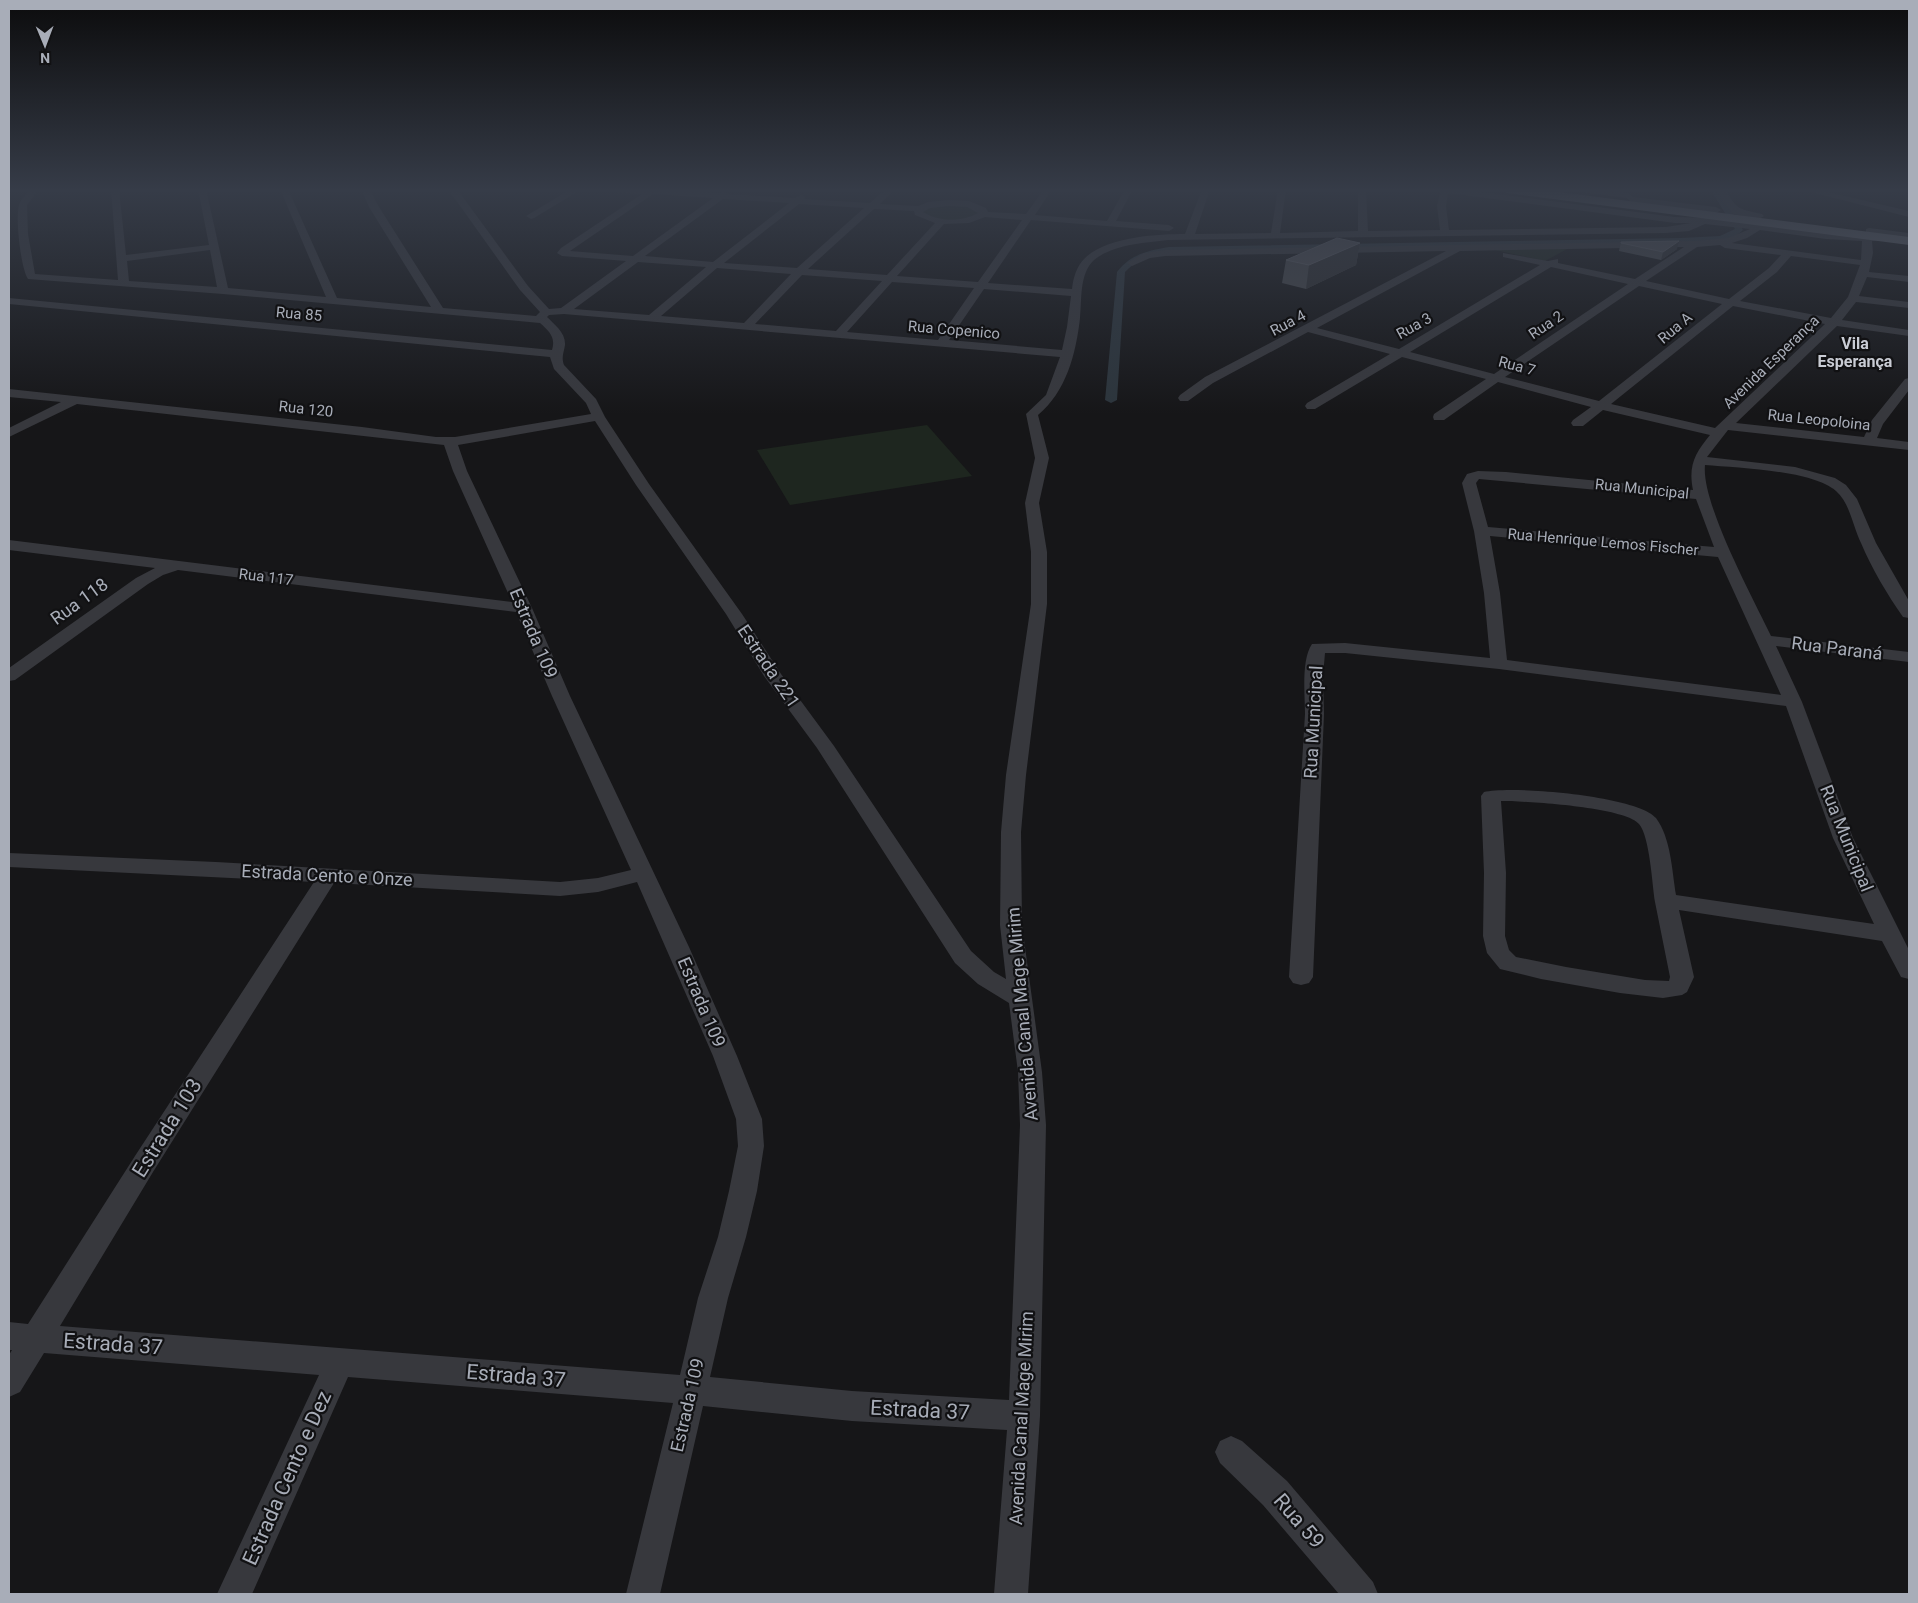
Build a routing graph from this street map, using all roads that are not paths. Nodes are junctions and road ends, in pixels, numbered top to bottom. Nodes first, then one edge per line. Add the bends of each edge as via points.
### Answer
1 (28, 264) edge
2 (122, 264) edge
3 (217, 264) edge
4 (316, 264) edge
5 (410, 264) edge
6 (506, 264) edge
7 (630, 264) edge
8 (713, 264) edge
9 (716, 264) junction
10 (808, 264) edge
11 (904, 264) edge
12 (997, 264) edge
13 (1086, 264) edge
14 (1431, 264) edge
15 (1548, 264) joint
16 (1666, 264) edge
17 (1779, 264) edge
18 (1840, 264) edge
19 (1865, 264) edge
20 (1864, 269) junction
21 (800, 271) junction
22 (891, 279) junction
23 (1909, 279) edge
24 (1640, 282) junction
25 (124, 284) junction
26 (981, 286) junction
27 (223, 291) junction
28 (1077, 293) junction
29 (1853, 298) junction
30 (9, 301) edge
31 (332, 302) junction
32 (1729, 302) junction
33 (1909, 305) edge
34 (564, 310) junction
35 (440, 312) junction
36 (545, 316) junction
37 (652, 318) junction
38 (1834, 322) junction
39 (746, 327) junction
40 (1309, 329) junction
41 (1909, 333) edge
42 (838, 335) junction
43 (941, 344) junction
44 (1399, 352) junction
45 (556, 354) junction
46 (1067, 354) junction
47 (1496, 378) junction
48 (1909, 382) edge
49 (9, 393) edge
50 (1184, 398) dead end
51 (74, 401) junction
52 (1600, 405) junction
53 (1311, 406) dead end
54 (598, 417) junction
55 (1439, 417) dead end
56 (1578, 423) dead end
57 (1722, 430) junction
58 (9, 433) edge
59 (1869, 441) junction
60 (450, 442) junction
61 (1909, 446) edge
62 (1699, 460) junction
63 (1702, 495) junction
64 (1482, 531) junction
65 (9, 545) edge
66 (1724, 553) junction
67 (177, 566) junction
68 (524, 608) junction
69 (1909, 613) edge
70 (1765, 640) junction
71 (1909, 657) edge
72 (1499, 664) junction
73 (9, 676) edge
74 (1792, 702) junction
75 (9, 860) edge
76 (643, 874) junction
77 (328, 876) junction
78 (1666, 901) junction
79 (1889, 934) junction
80 (1909, 971) edge
81 (1301, 977) dead end
82 (1020, 998) junction
83 (23, 1337) edge
84 (340, 1362) junction
85 (9, 1382) edge
86 (690, 1390) junction
87 (1024, 1416) junction
88 (1231, 1452) dead end
89 (234, 1594) edge
90 (644, 1594) edge
91 (1011, 1594) edge
92 (1361, 1594) edge

1 - 25 street, Rua Copenico via 30,275 39,278
2 - 25 street
3 - 27 street
4 - 31 street
5 - 35 street
6 - 36 street
7 - 34 street
8 - 9 street
9 - 21 street
9 - 37 street
10 - 21 street
11 - 22 street
12 - 26 street
13 - 28 street
14 - 40 street, Rua 4
15 - 24 street
15 - 44 street, Rua 3
16 - 24 street, Rua 2
17 - 32 street, Rua A
18 - 20 street
19 - 20 street, Avenida Esperança
20 - 23 street
20 - 29 street, Avenida Esperança
21 - 22 street
21 - 39 street
22 - 26 street
22 - 42 street
24 - 32 street
24 - 47 street, Rua 2
25 - 27 street, Rua Copenico
26 - 28 street
26 - 43 street
27 - 31 street, Rua Copenico
28 - 46 street
29 - 33 street
29 - 38 street, Avenida Esperança
30 - 45 street, Rua 85
31 - 35 street, Rua Copenico
32 - 38 street
32 - 52 street, Rua A
34 - 36 street, Rua Copenico
34 - 37 street, Rua Copenico
35 - 36 street, Rua Copenico
36 - 45 street, Estrada 221 via 559,338
37 - 39 street, Rua Copenico
38 - 41 street
38 - 57 street, Avenida Esperança
39 - 42 street, Rua Copenico
40 - 44 street, Rua 7
40 - 50 street, Rua 4 via 1209,380
42 - 43 street, Rua Copenico
43 - 46 street, Rua Copenico
44 - 47 street, Rua 7
44 - 53 street, Rua 3
45 - 54 street, Estrada 221 via 558,366 592,402
46 - 82 street, Avenida Canal Mage Mirim via 1052,394 1032,417 1042,463 1032,503 1039,552 1040,604 1011,832 1011,925
47 - 52 street, Rua 7
47 - 55 street, Rua 2
48 - 59 street via 1877,423
49 - 51 street, Rua 120
51 - 58 street
51 - 60 street, Rua 120
52 - 56 street, Rua A
52 - 57 street, Rua 7
54 - 60 street, Rua 120
54 - 82 street, Estrada 221 via 773,676 857,793 964,957 986,978
57 - 59 street, Rua Leopoloina
57 - 62 street, Avenida Esperança
59 - 61 street, Rua Leopoloina
60 - 68 street, Estrada 109 via 460,471
62 - 63 street, Rua Municipal via 1698,483
62 - 69 street via 1812,475 1836,484 1846,493 1868,543
63 - 64 street, Rua Municipal via 1478,475 1469,483
63 - 66 street, Rua Municipal
64 - 66 street, Rua Henrique Lemos Fischer
64 - 72 street, Rua Municipal
65 - 67 street, Rua 117
66 - 70 street, Rua Municipal
67 - 68 street, Rua 117
67 - 73 street, Rua 118 via 148,576
68 - 76 street, Estrada 109
70 - 71 street, Rua Paraná
70 - 74 street, Rua Municipal
72 - 74 street, Rua Municipal
72 - 81 street, Rua Municipal via 1318,648
74 - 79 street, Rua Municipal via 1843,838
75 - 77 street, Estrada Cento e Onze via 203,867
76 - 77 street, Estrada Cento e Onze via 598,885 560,888
76 - 86 street, Estrada 109 via 678,947 749,1119 751,1146 745,1184
77 - 83 street, Estrada 103 via 144,1164
78 - 78 street via 1653,830 1640,815 1624,809 1570,801 1503,794 1491,796 1494,936 1498,953 1504,960 1637,987 1673,989 1681,983 1682,977
78 - 79 street
79 - 80 street, Rua Municipal
82 - 87 street, Avenida Canal Mage Mirim via 1033,1125
83 - 84 street, Estrada 37
83 - 85 street, Estrada 103
84 - 86 street, Estrada 37
84 - 89 street, Estrada Cento e Dez
86 - 87 street, Estrada 37 via 852,1406
86 - 90 street, Estrada 109
87 - 91 street, Avenida Canal Mage Mirim
88 - 92 street, Rua 59 via 1275,1493

